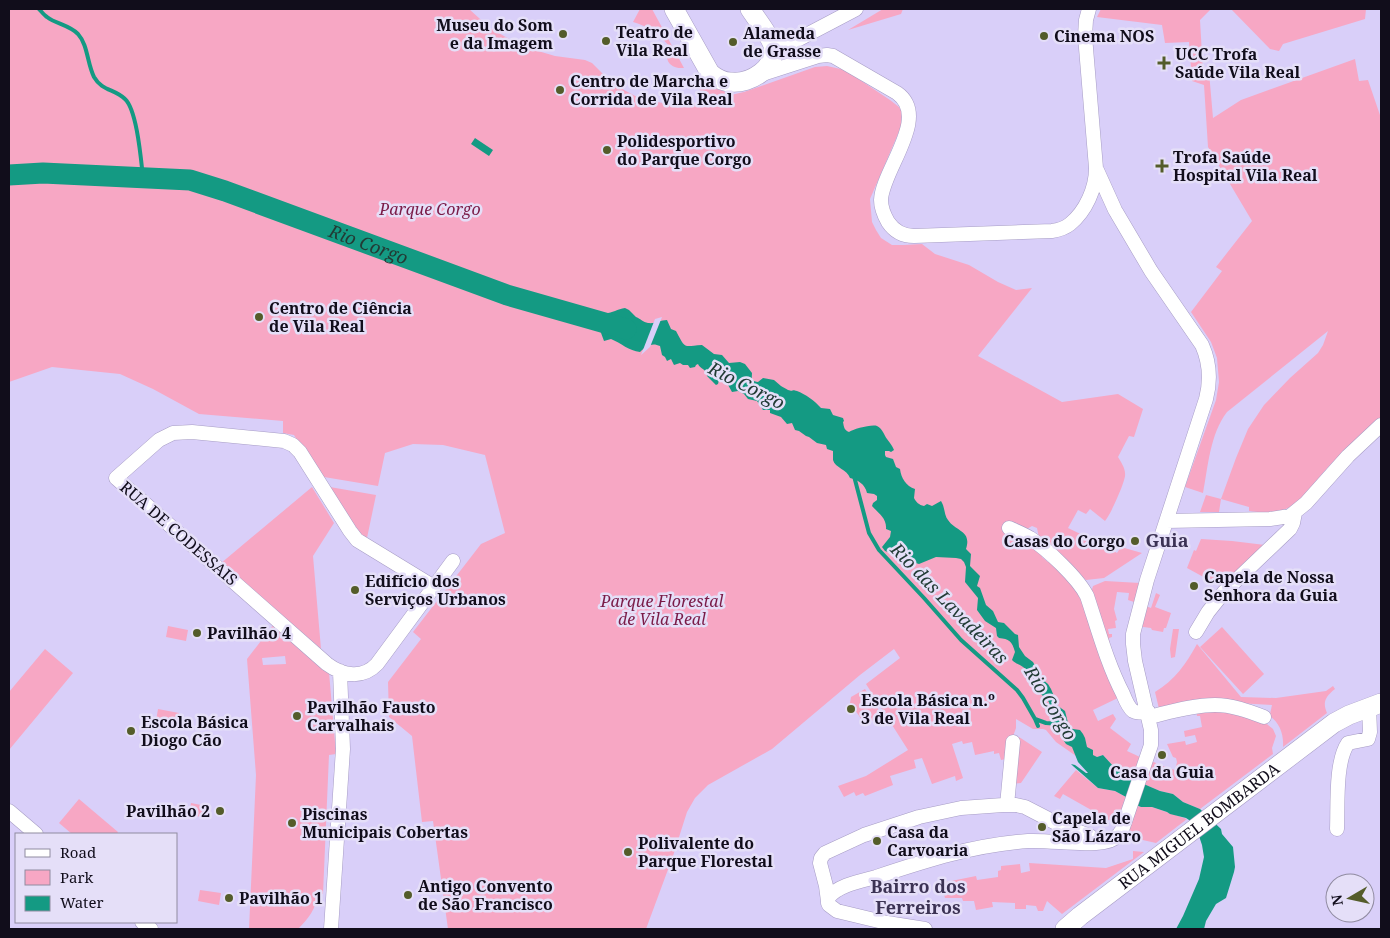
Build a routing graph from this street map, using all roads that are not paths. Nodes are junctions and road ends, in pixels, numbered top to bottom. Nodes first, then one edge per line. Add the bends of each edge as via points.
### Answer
1 (674, 9) edge
2 (750, 9) edge
3 (856, 9) edge
4 (1089, 9) edge
5 (768, 36) junction
6 (758, 76) junction
7 (1096, 168) junction
8 (1381, 425) edge
9 (1295, 513) junction
10 (1166, 521) junction
11 (1009, 528) dead end
12 (454, 561) dead end
13 (434, 587) junction
14 (1196, 632) dead end
15 (340, 671) junction
16 (1375, 705) edge
17 (1148, 714) junction
18 (1264, 717) dead end
19 (1013, 742) dead end
20 (1007, 805) junction
21 (9, 811) edge
22 (1337, 829) dead end
23 (35, 833) edge
24 (1098, 843) junction
25 (828, 902) junction
26 (331, 929) edge
27 (925, 929) edge
28 (1065, 929) edge

1 - 6 main road via 703,64 716,78 732,83
2 - 5 main road
3 - 5 street via 797,40
4 - 7 street via 1085,36
5 - 6 main road via 772,56 766,69
6 - 7 street via 826,55 839,59 904,99 909,110 908,127 881,201 888,222 905,235 1059,230 1070,224 1083,208 1093,189
7 - 10 street via 1115,210 1154,275 1198,337 1209,364 1206,399
8 - 9 street
9 - 10 street via 1277,519
9 - 14 street via 1290,529 1224,592
10 - 17 street via 1142,594 1133,634 1135,661
11 - 17 street via 1037,544 1080,585 1126,702 1136,712
12 - 13 street
13 - 15 street via 374,667 360,674
13 - 15 street, RUA DE CODESSAIS via 357,540 300,452 284,441 173,433 159,440 116,478 323,660
15 - 26 street via 343,749
16 - 22 street via 1368,738 1348,743 1342,758
16 - 28 main road, RUA MIGUEL BOMBARDA via 1334,723
17 - 18 street via 1215,705
17 - 24 street via 1152,740 1124,826 1114,839
19 - 20 street
20 - 24 street via 1025,807 1090,836
20 - 25 street via 929,814 864,835 828,851 820,863
21 - 23 street
24 - 25 street via 1027,842 959,851 846,886 834,892
25 - 27 street via 840,912

